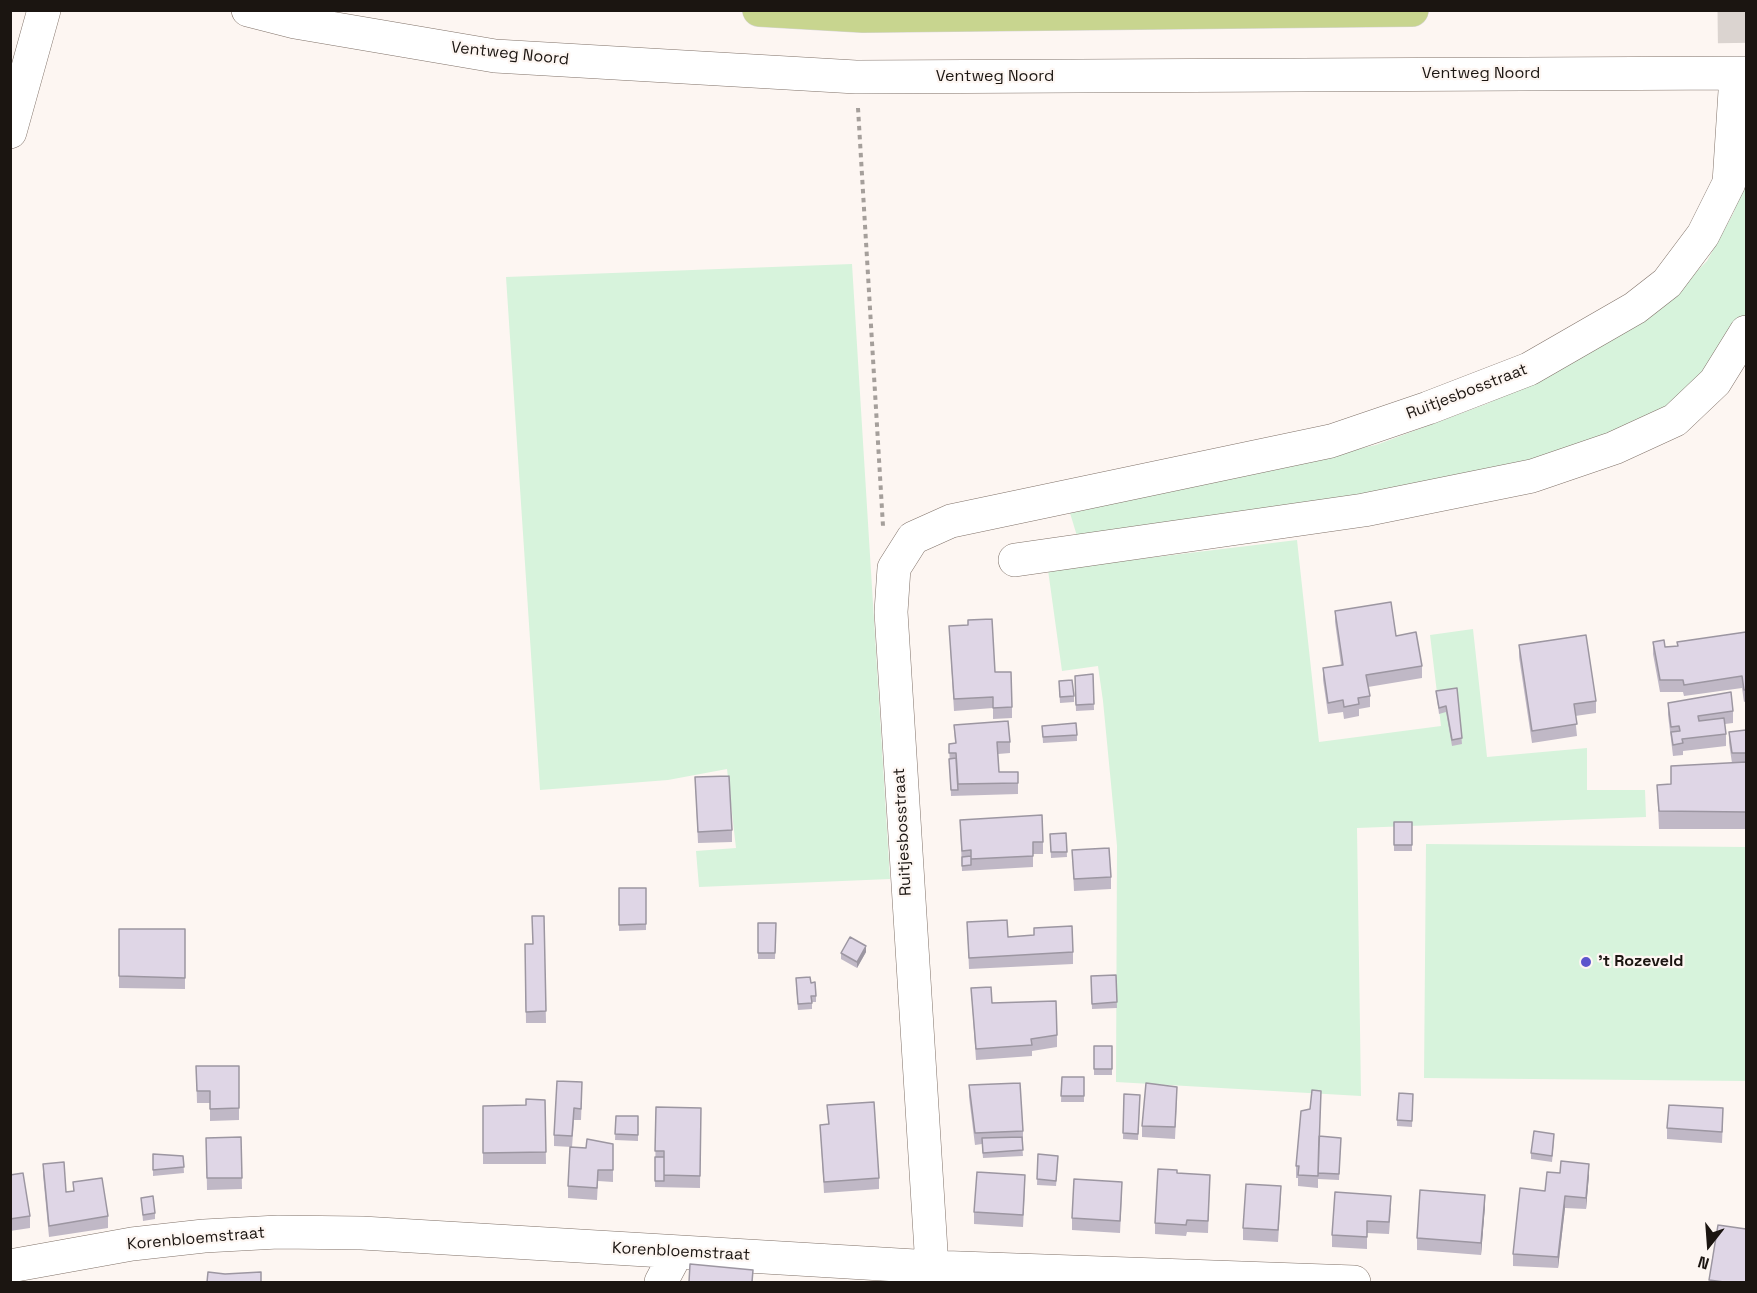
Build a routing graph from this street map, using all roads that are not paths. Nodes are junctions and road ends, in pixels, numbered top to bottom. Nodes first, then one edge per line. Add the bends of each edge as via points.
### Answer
1 (44, 10) edge
2 (248, 10) edge
3 (759, 10) edge
4 (1412, 10) edge
5 (1741, 82) edge
6 (10, 132) edge
7 (1746, 332) edge
8 (1043, 501) junction
9 (1060, 551) junction
10 (1015, 560) dead end
11 (677, 1252) junction
12 (10, 1266) edge
13 (932, 1266) junction
14 (661, 1282) edge
15 (1354, 1282) edge

1 - 6 street
2 - 5 street, Ventweg Noord via 295,22 495,56 856,77
3 - 4 highway via 862,16
5 - 8 street, Ruitjesbosstraat via 1730,183 1697,243 1667,283 1635,308 1529,369 1331,441
7 - 9 street via 1715,382 1675,420 1614,448 1532,477 1364,510 1131,545
8 - 9 street
8 - 13 street, Ruitjesbosstraat via 951,521 913,538 894,568 891,612
9 - 10 street
11 - 12 street, Korenbloemstraat via 362,1233 278,1232 132,1244
11 - 13 street, Korenbloemstraat
11 - 14 street
13 - 15 street, Korenbloemstraat

